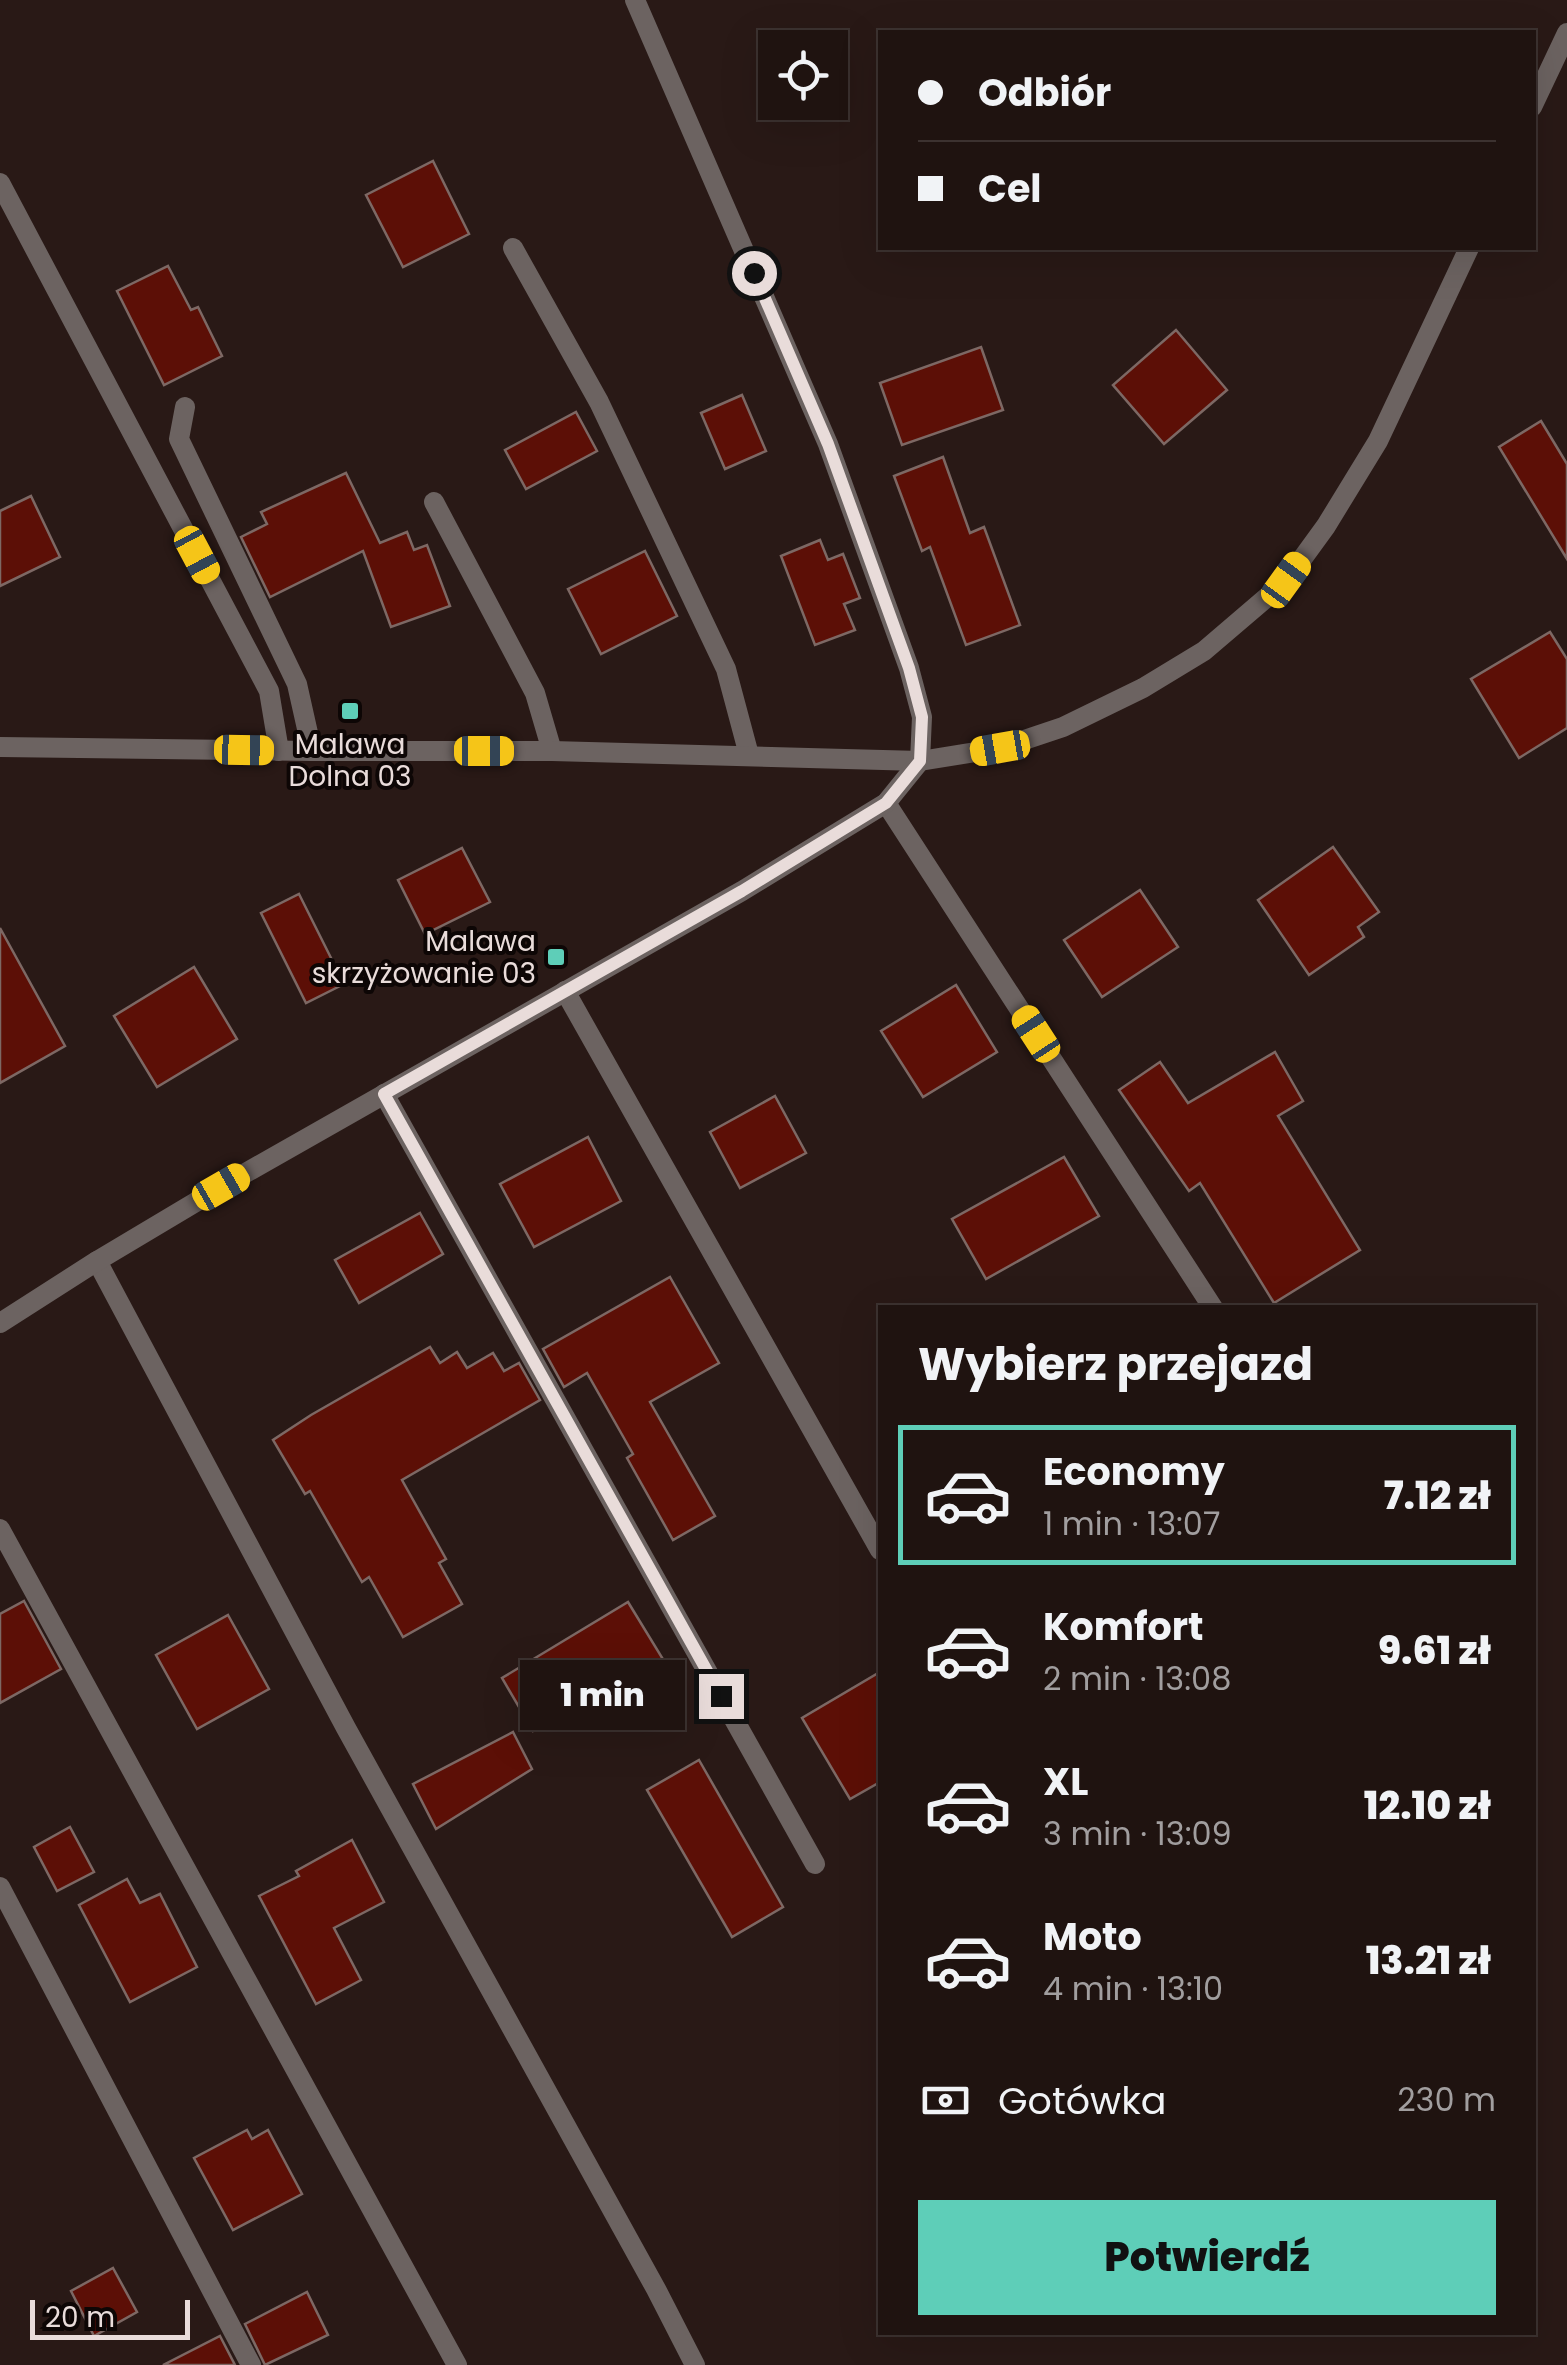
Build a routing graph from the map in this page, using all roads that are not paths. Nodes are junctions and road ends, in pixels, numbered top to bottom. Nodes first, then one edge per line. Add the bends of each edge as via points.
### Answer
1 (635, 0) edge
2 (1567, 33) edge
3 (1536, 99) edge
4 (0, 183) edge
5 (513, 248) dead end
6 (1468, 250) edge
7 (185, 407) dead end
8 (434, 502) dead end
9 (0, 747) edge
10 (279, 751) junction
11 (312, 751) junction
12 (552, 751) junction
13 (749, 755) junction
14 (920, 761) junction
15 (886, 803) junction
16 (565, 991) junction
17 (384, 1094) junction
18 (98, 1261) junction
19 (1212, 1305) edge
20 (0, 1323) edge
21 (0, 1529) edge
22 (878, 1546) edge
23 (815, 1864) dead end
24 (0, 1887) edge
25 (250, 2365) edge
26 (457, 2365) edge
27 (694, 2365) edge

1 - 14 street via 828,444 909,668 922,717
2 - 3 street
4 - 10 street via 269,690
5 - 13 street via 599,402 726,669
6 - 14 street via 1378,440 1286,580 1204,651 1127,696 1000,748
7 - 11 street via 179,438 297,684
8 - 12 street via 535,693
9 - 10 street
10 - 11 street
11 - 12 street
12 - 13 street
13 - 14 street
14 - 15 street
15 - 16 street
15 - 19 street
16 - 17 street
16 - 22 street
17 - 18 street
17 - 23 street
18 - 20 street
18 - 27 street
21 - 26 street
24 - 25 street

